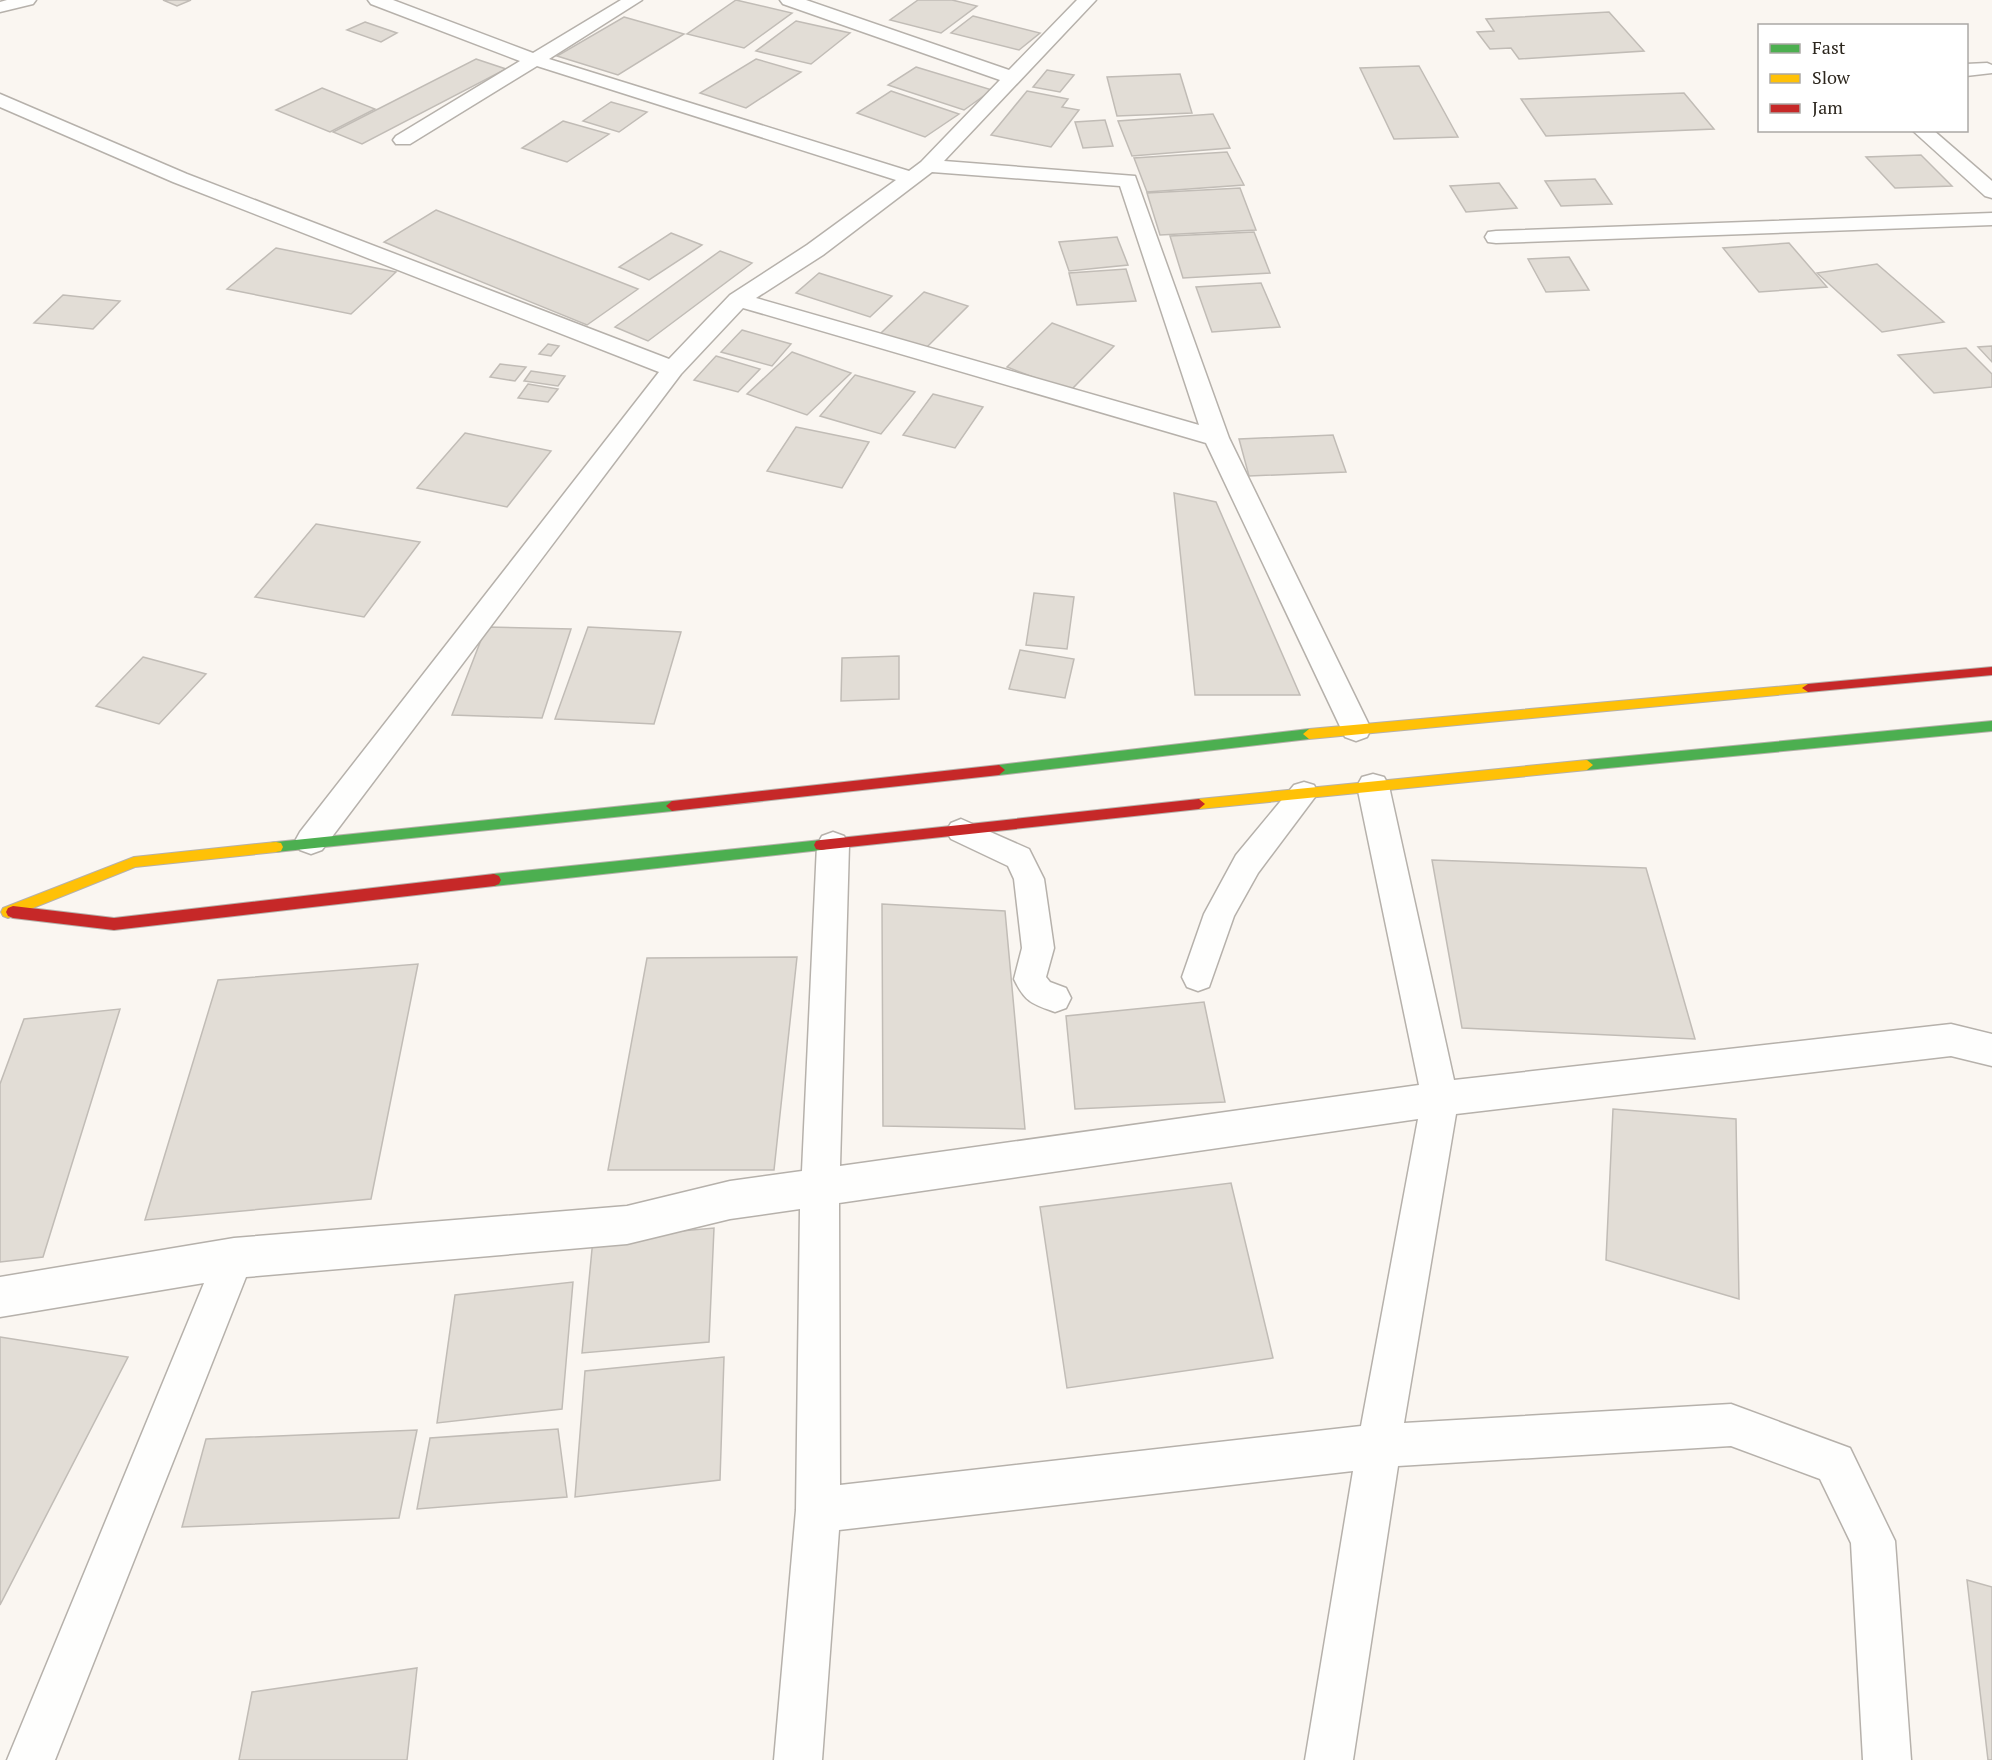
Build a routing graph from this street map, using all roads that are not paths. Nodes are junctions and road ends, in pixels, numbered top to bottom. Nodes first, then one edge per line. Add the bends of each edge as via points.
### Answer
1 (27, 0) edge
2 (377, 0) edge
3 (633, 0) edge
4 (789, 0) edge
5 (1087, 0) edge
6 (0, 7) edge
7 (535, 60) junction
8 (1987, 69) dead end
9 (1968, 70) edge
10 (1013, 78) junction
11 (0, 100) edge
12 (1923, 132) edge
13 (403, 140) dead end
14 (920, 172) junction
15 (1992, 192) edge
16 (1992, 219) edge
17 (1496, 237) dead end
18 (738, 300) junction
19 (673, 369) junction
20 (1216, 438) junction
21 (1992, 672) edge
22 (1992, 726) edge
23 (1356, 729) junction
24 (1373, 786) junction
25 (1304, 793) junction
26 (961, 831) junction
27 (311, 841) junction
28 (833, 845) junction
29 (4, 912) edge
30 (1198, 977) dead end
31 (1055, 998) dead end
32 (1992, 1050) edge
33 (1440, 1099) junction
34 (820, 1188) junction
35 (234, 1258) junction
36 (0, 1297) edge
37 (1379, 1446) junction
38 (818, 1510) junction
39 (31, 1760) edge
40 (798, 1760) edge
41 (1329, 1760) edge
42 (1887, 1760) edge

1 - 6 street
2 - 7 street
3 - 7 street
4 - 10 street
5 - 10 street
7 - 13 street
7 - 14 street
8 - 9 street
10 - 14 street
11 - 19 street via 180,178
12 - 15 street
14 - 18 street via 815,250
14 - 20 street via 1128,180
16 - 17 street
18 - 19 street
18 - 20 street
19 - 27 street
20 - 23 street
21 - 23 main road
22 - 24 main road
23 - 27 main road via 821,791
24 - 25 main road
24 - 33 street
25 - 26 main road
25 - 30 lane via 1247,864 1219,914
26 - 28 main road
26 - 31 lane via 1019,858 1029,879 1038,948 1030,980 1039,992
27 - 29 main road via 134,862
28 - 29 main road via 322,898 114,924
28 - 34 street
32 - 33 street via 1951,1041
33 - 34 street
33 - 37 street
34 - 35 street via 730,1200 627,1225
34 - 38 street
35 - 36 street
35 - 39 street
37 - 38 street
37 - 41 street
37 - 42 street via 1731,1425 1835,1463 1873,1542
38 - 40 street

